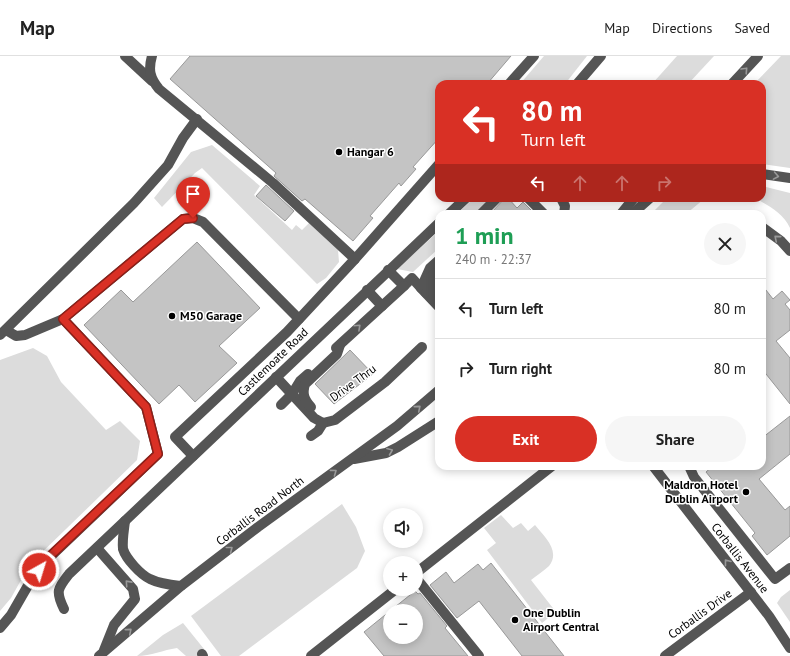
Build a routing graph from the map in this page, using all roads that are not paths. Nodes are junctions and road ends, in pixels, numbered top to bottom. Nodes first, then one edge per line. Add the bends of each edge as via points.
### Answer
1 (124, 56) edge
2 (152, 56) edge
3 (534, 56) edge
4 (601, 56) edge
5 (758, 56) edge
6 (513, 80) edge
7 (580, 80) edge
8 (736, 80) edge
9 (152, 81) junction
10 (197, 119) junction
11 (435, 169) edge
12 (766, 175) edge
13 (790, 178) edge
14 (462, 202) edge
15 (494, 202) edge
16 (532, 202) edge
17 (631, 202) edge
18 (646, 202) edge
19 (453, 210) edge
20 (485, 210) edge
21 (540, 210) edge
22 (624, 210) edge
23 (636, 210) edge
24 (435, 227) edge
25 (766, 230) edge
26 (790, 251) edge
27 (355, 259) junction
28 (435, 264) edge
29 (388, 270) junction
30 (404, 286) junction
31 (435, 286) edge
32 (367, 290) junction
33 (433, 297) edge
34 (382, 306) junction
35 (63, 319) junction
36 (299, 319) junction
37 (3, 333) edge
38 (340, 344) junction
39 (422, 348) dead end
40 (397, 370) junction
41 (276, 377) junction
42 (435, 393) edge
43 (292, 394) junction
44 (281, 405) dead end
45 (324, 423) junction
46 (435, 424) edge
47 (311, 436) dead end
48 (193, 456) junction
49 (352, 459) junction
50 (544, 470) edge
51 (656, 470) edge
52 (691, 470) edge
53 (125, 521) junction
54 (96, 548) junction
55 (423, 567) edge
56 (790, 568) edge
57 (181, 586) junction
58 (423, 587) edge
59 (751, 592) junction
60 (387, 596) edge
61 (64, 609) dead end
62 (0, 628) edge
63 (790, 648) edge
64 (101, 655) edge
65 (312, 656) edge
66 (479, 656) edge
67 (665, 656) edge

1 - 9 street
2 - 9 street
3 - 6 street
4 - 7 street
8 -> 5 street
9 - 10 street
10 - 27 street via 273,183
10 - 37 street via 168,164 134,203
11 - 27 street
12 -> 13 street
14 - 19 street
15 - 20 street
16 - 21 street
17 - 22 street
18 - 23 street
24 - 29 street, Castlemoate Road
26 -> 25 street
27 - 36 street
28 - 33 street via 430,268
29 - 30 street
29 - 32 street, Castlemoate Road
30 - 33 street via 412,278
30 - 34 street
31 - 33 street
32 - 34 street
32 - 41 street, Castlemoate Road
38 -> 34 street
35 - 36 street via 183,219 193,218 203,222
35 - 37 street via 25,335
35 - 62 street via 146,407 158,454 48,558
36 - 48 street via 175,437
38 - 40 street, Drive Thru via 337,354 303,390 305,400 317,414 334,414 376,380
38 - 43 street via 300,381
39 - 40 street
40 - 45 street via 335,420
41 - 43 street
41 - 48 street, Castlemoate Road
49 -> 42 street, Corballis Road North
43 - 44 street
43 - 45 street via 314,418
45 - 47 street
49 -> 46 street via 386,453
48 - 53 street, Castlemoate Road
57 -> 49 street, Corballis Road North
50 - 55 street
59 -> 51 street, Corballis Avenue
52 - 56 street via 775,579
53 - 54 street, Castlemoate Road
53 - 57 street via 124,550 131,562 150,579
54 - 61 street, Castlemoate Road via 69,574 59,588 59,600
64 -> 54 street via 114,625 130,606 135,593
64 -> 57 street, Corballis Road North
58 - 66 street
59 - 63 street, Corballis Avenue
59 - 67 street, Corballis Drive
60 - 65 street

